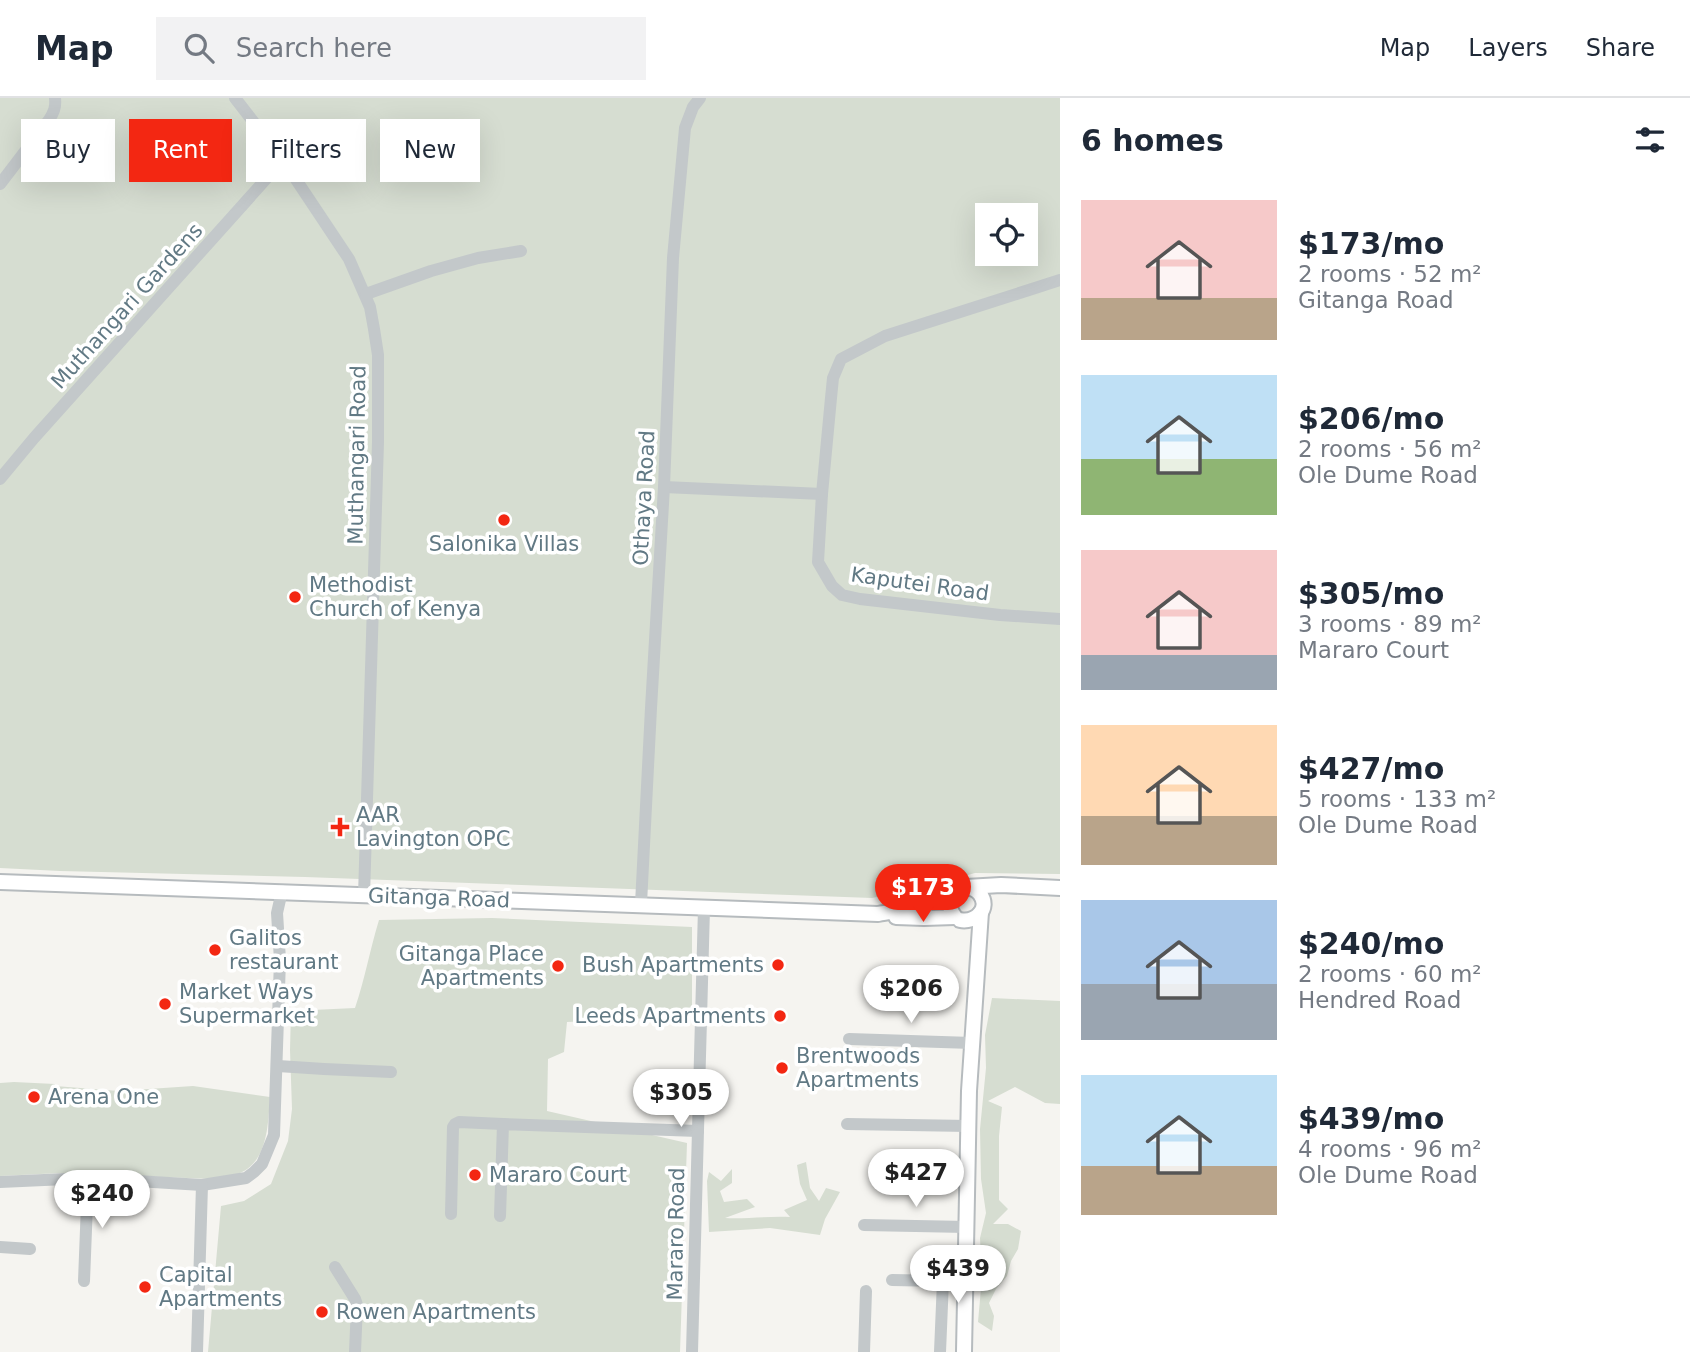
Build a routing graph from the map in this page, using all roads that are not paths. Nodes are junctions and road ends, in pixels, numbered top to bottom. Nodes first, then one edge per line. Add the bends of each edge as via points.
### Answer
1 (55, 98) edge
2 (234, 98) edge
3 (700, 98) edge
4 (251, 119) edge
5 (263, 182) edge
6 (298, 182) edge
7 (0, 184) edge
8 (521, 251) dead end
9 (1060, 280) edge
10 (366, 294) junction
11 (0, 479) edge
12 (664, 487) junction
13 (822, 494) junction
14 (1060, 619) edge
15 (0, 882) edge
16 (1039, 887) junction
17 (1060, 888) edge
18 (960, 890) junction
19 (282, 891) junction
20 (364, 896) junction
21 (641, 904) junction
22 (704, 908) junction
23 (982, 910) junction
24 (878, 914) junction
25 (958, 918) junction
26 (975, 988) junction
27 (849, 1039) dead end
28 (972, 1043) junction
29 (278, 1066) junction
30 (391, 1072) dead end
31 (503, 1124) junction
32 (847, 1124) dead end
33 (969, 1126) junction
34 (698, 1131) junction
35 (88, 1178) junction
36 (0, 1182) edge
37 (202, 1185) junction
38 (451, 1214) dead end
39 (500, 1216) dead end
40 (864, 1225) dead end
41 (967, 1227) junction
42 (0, 1248) edge
43 (30, 1249) dead end
44 (944, 1257) dead end
45 (335, 1267) dead end
46 (892, 1280) dead end
47 (84, 1281) dead end
48 (943, 1281) junction
49 (866, 1291) dead end
50 (197, 1352) edge
51 (355, 1352) edge
52 (692, 1352) edge
53 (864, 1352) edge
54 (940, 1352) edge
55 (964, 1352) edge

1 - 7 street via 49,120
2 - 4 street, Muthangari Road
3 - 12 street, Othaya Road via 683,143 673,258
5 - 11 street, Muthangari Gardens
6 - 10 street, Muthangari Road via 349,259
8 - 10 street via 431,271
9 - 13 street, Kaputei Road via 885,336 841,359 834,378
10 - 20 street, Muthangari Road via 378,352 378,456
12 - 13 street
12 - 21 street, Othaya Road
13 - 14 street, Kaputei Road via 818,562 842,595
15 - 19 main road, Gitanga Road
16 - 17 main road
16 - 18 main road, Gitanga Road via 979,885
16 - 23 main road, Gitanga Road via 1005,892
18 - 23 main road via 976,890 984,904
18 - 24 main road, Gitanga Road via 925,905
18 - 25 main road via 950,901
19 - 20 main road, Gitanga Road
19 - 29 street via 277,913
20 - 21 main road, Gitanga Road
21 - 22 main road, Gitanga Road
22 - 24 main road, Gitanga Road
22 - 34 street, Mararo Road
23 - 25 main road, Gitanga Road via 970,920
23 - 26 main road
24 - 25 main road, Gitanga Road
25 - 26 main road via 971,938
26 - 28 main road
27 - 28 street
28 - 33 main road
29 - 30 street
29 - 37 street via 274,1135 262,1164 246,1178
31 - 34 street
31 - 38 street via 459,1122 453,1127
31 - 39 street
32 - 33 street
33 - 41 main road
34 - 52 street, Mararo Road
35 - 36 street
35 - 37 street
35 - 47 street
37 - 50 street
40 - 41 street
41 - 55 main road
42 - 43 street
44 - 48 street
45 - 51 street via 355,1299
46 - 48 street
48 - 54 street
49 - 53 street

